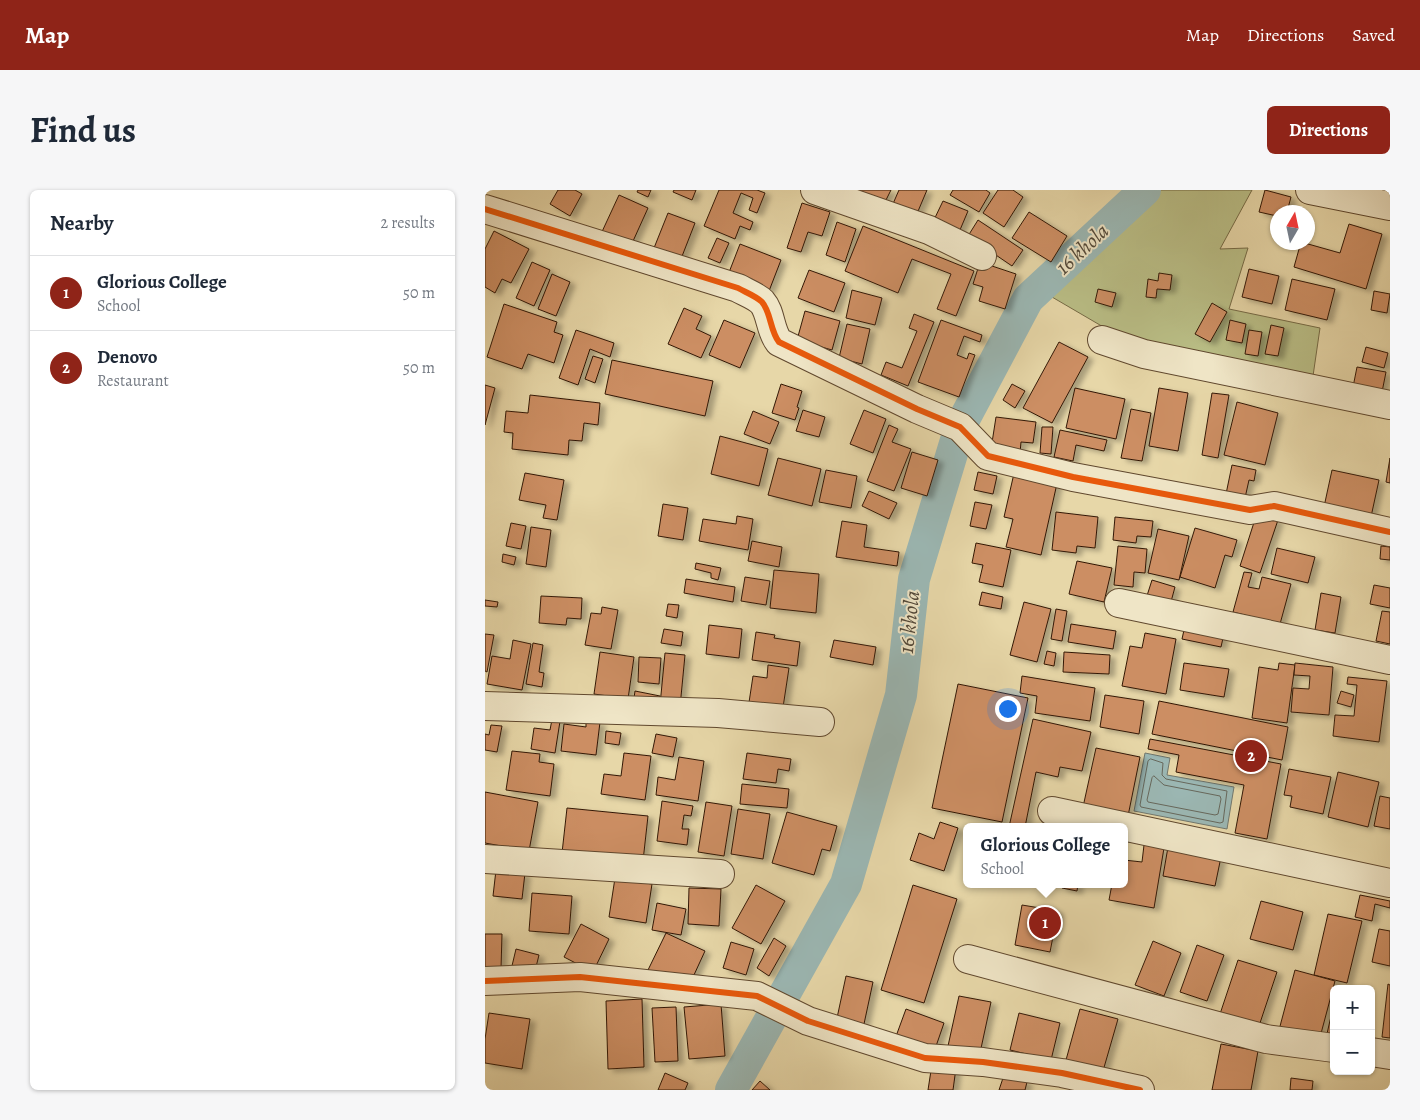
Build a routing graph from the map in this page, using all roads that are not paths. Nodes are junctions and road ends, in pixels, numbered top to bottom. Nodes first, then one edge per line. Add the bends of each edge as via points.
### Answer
1 (815, 190) edge
2 (1310, 190) edge
3 (1390, 206) edge
4 (485, 208) edge
5 (982, 256) dead end
6 (1102, 340) dead end
7 (1390, 405) edge
8 (1390, 532) edge
9 (1119, 603) dead end
10 (1390, 660) edge
11 (485, 706) edge
12 (819, 722) dead end
13 (1052, 811) dead end
14 (1108, 823) edge
15 (1128, 827) edge
16 (485, 859) edge
17 (720, 874) dead end
18 (1390, 883) edge
19 (968, 959) dead end
20 (485, 981) edge
21 (1330, 1047) edge
22 (1375, 1053) edge
23 (1390, 1055) edge
24 (1140, 1090) edge

1 - 5 street via 929,230
2 - 3 street
4 - 8 street via 738,288 764,304 779,342 960,427 988,456 1103,483 1250,510 1274,506
6 - 7 street via 1143,354
9 - 10 street
11 - 12 street via 718,713
13 - 14 street
15 - 18 street
16 - 17 street
19 - 21 street via 1265,1039
20 - 24 street via 580,977 757,996 807,1021 925,1058 1062,1073
22 - 23 street

